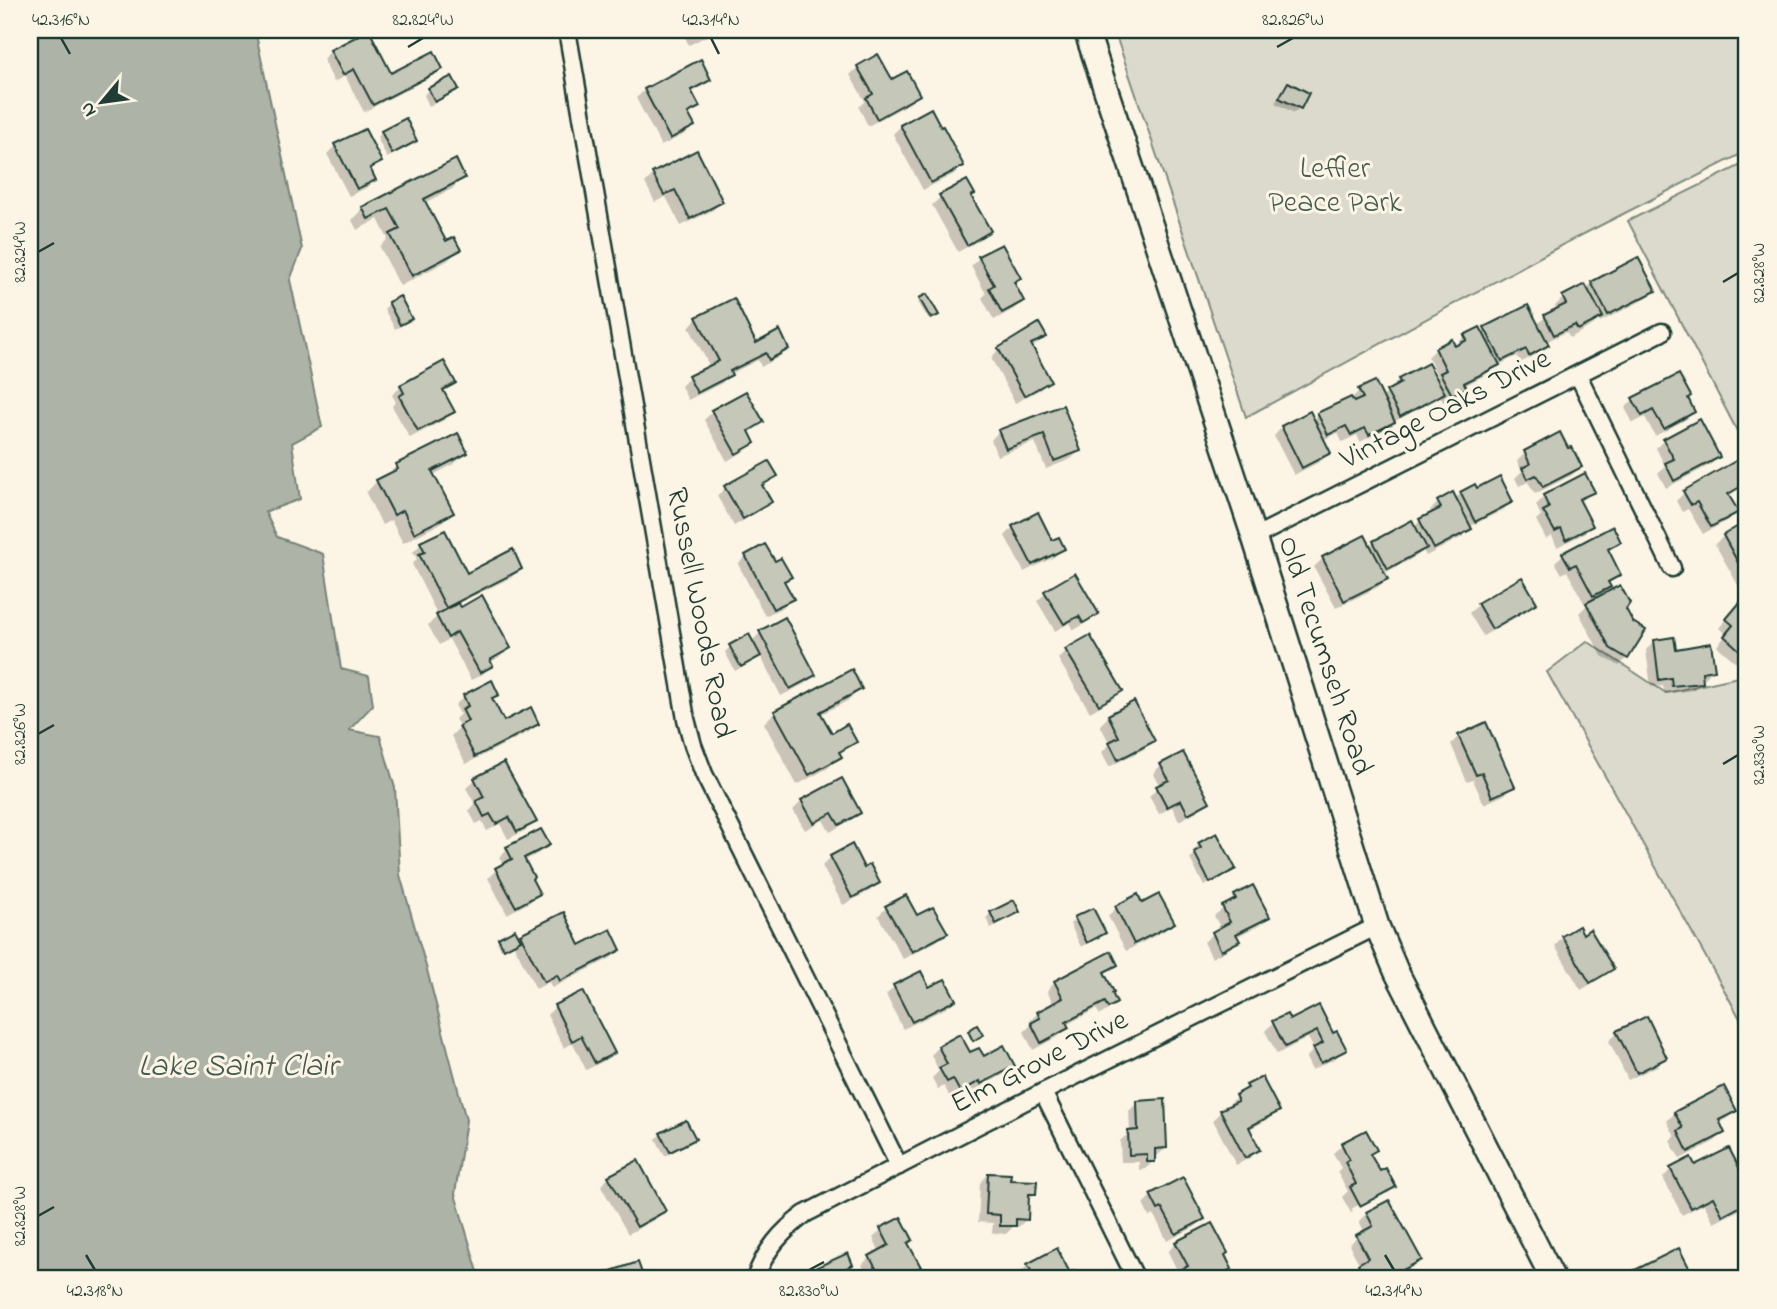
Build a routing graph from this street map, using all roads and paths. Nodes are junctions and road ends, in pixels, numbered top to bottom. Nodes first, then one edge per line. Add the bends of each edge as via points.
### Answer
1 (567, 30) edge
2 (1086, 30) edge
3 (1662, 332) dead end
4 (1578, 375) junction
5 (1254, 537) junction
6 (1672, 568) dead end
7 (1377, 926) junction
8 (1043, 1092) junction
9 (899, 1166) junction
10 (754, 1279) edge
11 (1136, 1279) edge
12 (1553, 1279) edge

1 - 9 street, Russell Woods Road via 693,745
2 - 5 main road, Old Tecumseh Road
3 - 4 street, Vintage Oaks Drive
4 - 5 street, Vintage Oaks Drive
4 - 6 street
5 - 7 main road, Old Tecumseh Road
7 - 8 street, Elm Grove Drive
7 - 12 main road, Old Tecumseh Road
8 - 9 street, Elm Grove Drive
8 - 11 street
9 - 10 street, Elm Grove Drive via 787,1227

